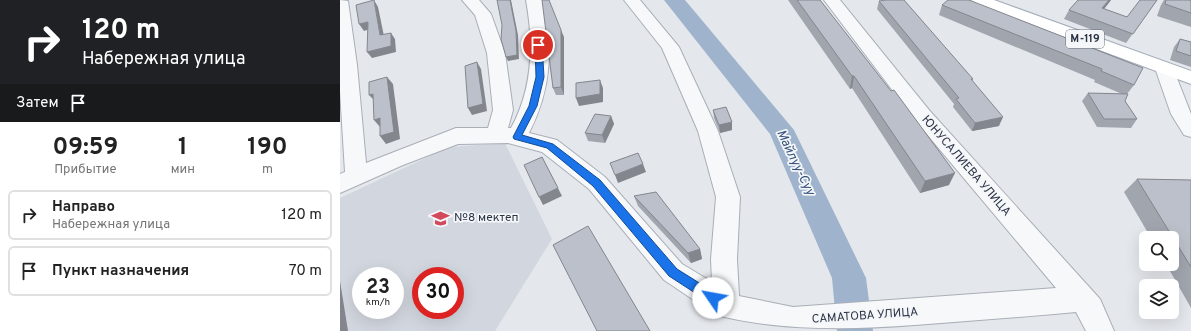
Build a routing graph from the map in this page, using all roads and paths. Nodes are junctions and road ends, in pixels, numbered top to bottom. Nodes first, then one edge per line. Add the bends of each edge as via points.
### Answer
1 (470, 0) edge
2 (534, 0) edge
3 (632, 0) edge
4 (832, 0) edge
5 (979, 0) edge
6 (340, 1) edge
7 (1164, 68) junction
8 (1191, 78) edge
9 (1191, 130) edge
10 (506, 136) junction
11 (349, 180) edge
12 (1082, 299) junction
13 (726, 306) junction
14 (793, 326) edge
15 (1100, 331) edge

1 - 10 street via 483,14 496,53
2 - 10 street via 540,77 533,106
3 - 13 street via 670,47 708,131 728,197 724,259
4 - 12 street, ЮНУСАЛИЕВА УЛИЦА via 922,115
5 - 7 main road, М-119
6 - 11 street via 348,65 353,148
7 - 8 main road, М-119
7 - 9 street via 1181,114
10 - 11 street, САМАТОВА УЛИЦА via 456,136
10 - 13 street, САМАТОВА УЛИЦА via 549,146 597,183 673,272
12 - 14 street, САМАТОВА УЛИЦА
12 - 15 street, ЮНУСАЛИЕВА УЛИЦА via 1090,308
13 - 14 street, САМАТОВА УЛИЦА

